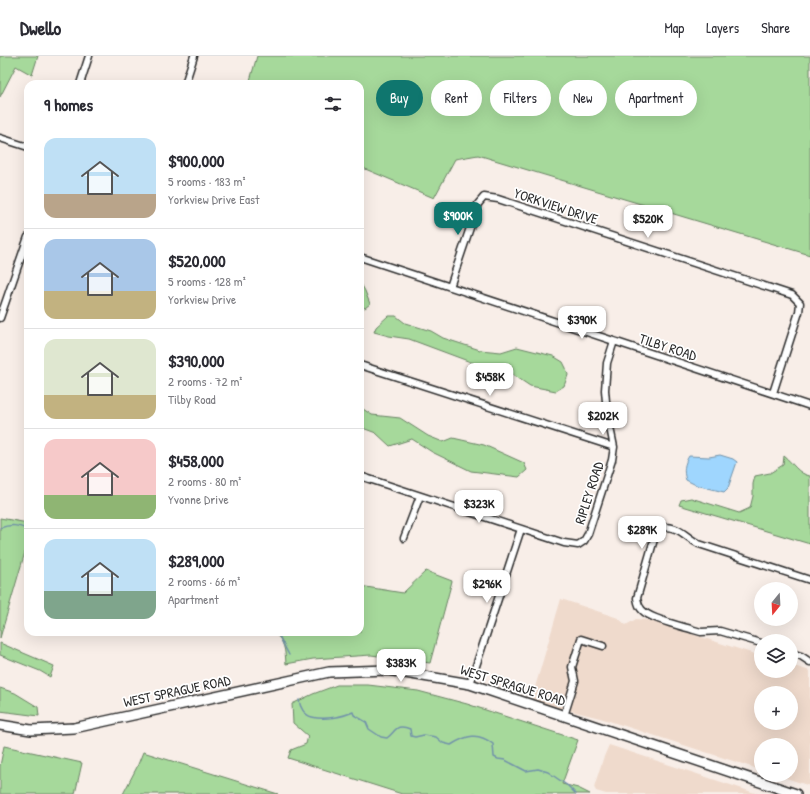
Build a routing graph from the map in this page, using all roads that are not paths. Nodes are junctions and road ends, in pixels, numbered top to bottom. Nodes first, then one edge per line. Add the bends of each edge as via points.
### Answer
1 (89, 56) edge
2 (194, 56) edge
3 (81, 80) edge
4 (186, 80) edge
5 (0, 138) edge
6 (24, 146) edge
7 (24, 249) edge
8 (364, 257) edge
9 (450, 287) junction
10 (0, 318) edge
11 (614, 342) junction
12 (364, 366) edge
13 (773, 393) junction
14 (810, 406) edge
15 (614, 447) junction
16 (364, 477) edge
17 (420, 496) junction
18 (521, 529) junction
19 (404, 538) dead end
20 (810, 580) edge
21 (754, 641) edge
22 (603, 646) dead end
23 (798, 655) edge
24 (810, 662) edge
25 (470, 684) junction
26 (564, 716) junction
27 (0, 725) edge
28 (796, 794) edge

1 - 3 street
2 - 4 street
5 - 6 street
7 - 10 street
8 - 9 street, TILBY ROAD
9 - 11 street, TILBY ROAD
9 - 13 street, YORKVIEW DRIVE via 478,204 484,197 498,199 792,295 800,303 799,312
11 - 13 street, TILBY ROAD
11 - 15 street, RIPLEY ROAD via 607,363 605,390
12 - 15 street
13 - 14 street, TILBY ROAD
15 - 18 street, RIPLEY ROAD via 612,460 584,541 578,545 564,543
16 - 17 street
17 - 18 street
17 - 19 street
18 - 25 street
20 - 21 street via 699,544 682,531 671,527 664,527 655,536 637,598 641,609 646,614 701,632 720,631
22 - 26 street via 581,639 572,667 575,681
23 - 24 street
25 - 26 street, WEST SPRAGUE ROAD
25 - 27 street, WEST SPRAGUE ROAD via 388,670 328,672 74,728 31,730
26 - 28 street, WEST SPRAGUE ROAD

